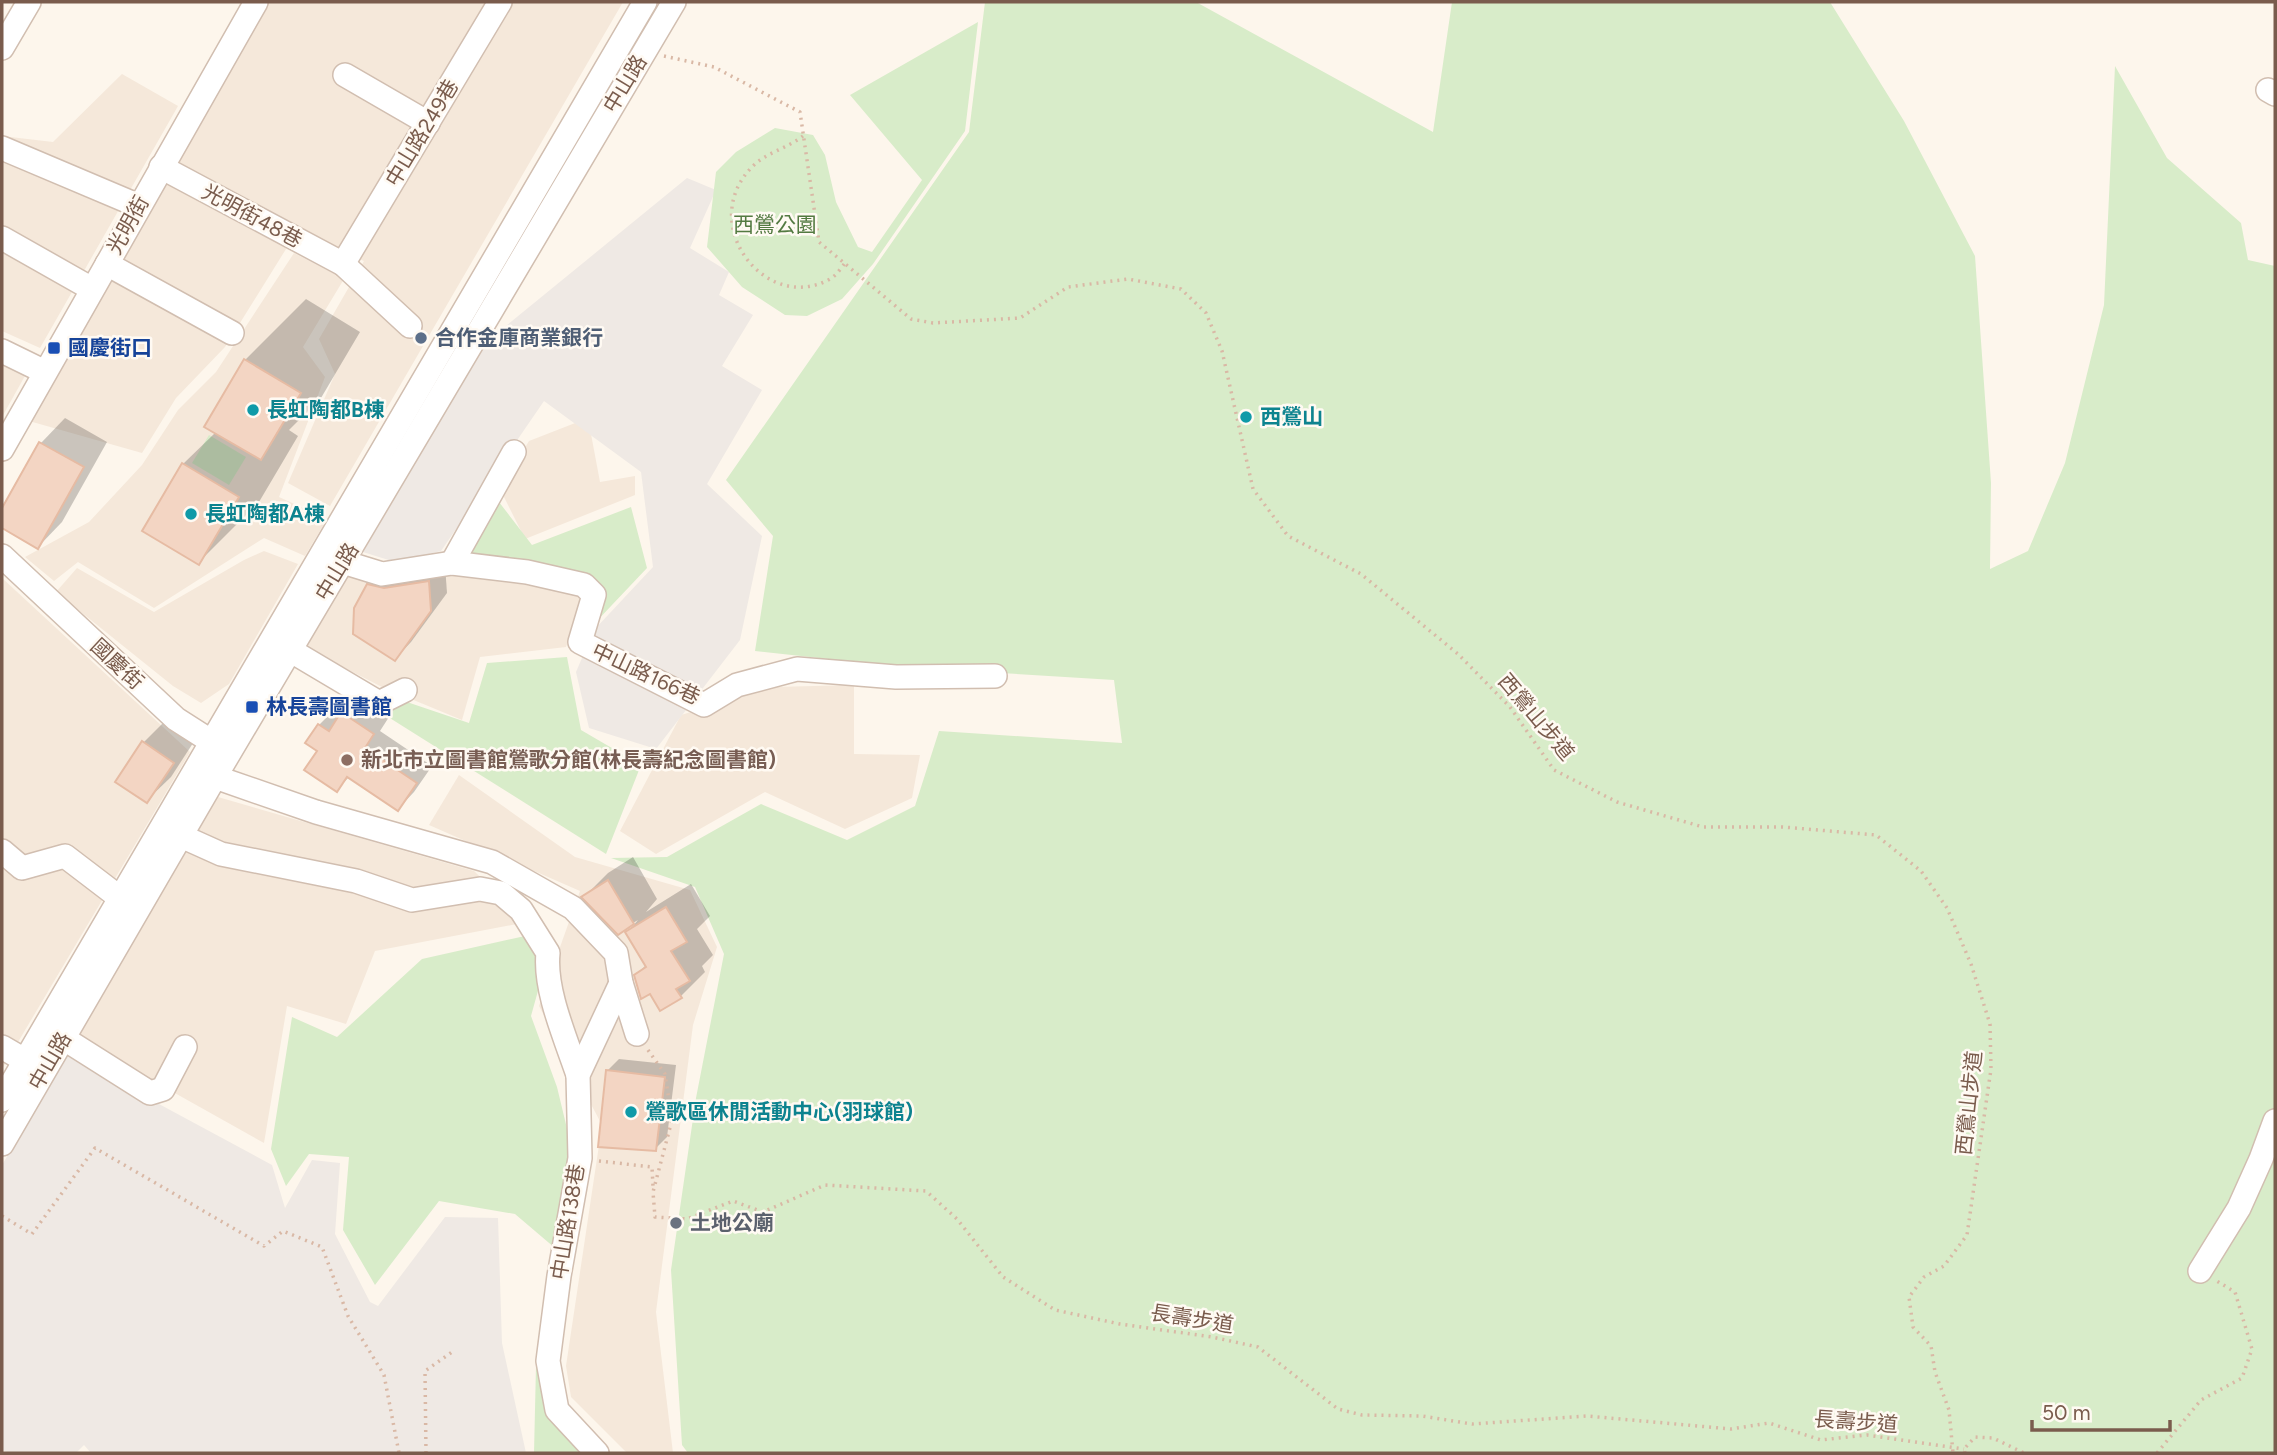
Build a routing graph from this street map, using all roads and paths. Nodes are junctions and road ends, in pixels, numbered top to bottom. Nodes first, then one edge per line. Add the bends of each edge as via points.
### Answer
1 (29, 2) edge
2 (256, 2) edge
3 (500, 2) edge
4 (645, 2) edge
5 (674, 2) edge
6 (2, 48) edge
7 (644, 51) junction
8 (345, 75) dead end
9 (428, 123) junction
10 (803, 136) junction
11 (2, 148) edge
12 (161, 167) junction
13 (139, 206) junction
14 (2, 238) edge
15 (845, 263) junction
16 (107, 264) junction
17 (344, 264) junction
18 (92, 289) junction
19 (410, 326) dead end
20 (232, 333) dead end
21 (2, 351) edge
22 (45, 372) junction
23 (431, 390) junction
24 (2, 449) edge
25 (514, 452) dead end
26 (2, 556) edge
27 (334, 556) junction
28 (452, 563) junction
29 (281, 645) junction
30 (995, 676) dead end
31 (405, 690) dead end
32 (212, 742) junction
33 (215, 777) junction
34 (181, 836) junction
35 (2, 851) edge
36 (120, 898) junction
37 (621, 983) junction
38 (637, 1034) joint
39 (63, 1038) junction
40 (2, 1047) edge
41 (185, 1047) dead end
42 (34, 1066) junction
43 (578, 1074) junction
44 (2, 1100) edge
45 (2275, 1121) edge
46 (2, 1144) edge
47 (580, 1158) junction
48 (653, 1192) junction
49 (2, 1216) edge
50 (2200, 1271) joint
51 (452, 1352) dead end
52 (1952, 1451) edge
53 (1964, 1451) edge
54 (399, 1453) edge
55 (426, 1453) edge
56 (597, 1453) edge
57 (2024, 1453) edge
58 (2157, 1453) edge

1 - 6 street
2 - 12 street, 光明街
3 - 9 street, 中山路249巷
4 - 23 street, 中山路 via 440,339
5 - 7 street, 中山路
7 - 10 path, 西鶯山步道 via 714,67 800,112
7 - 23 street, 中山路
8 - 9 street
9 - 17 street, 中山路249巷
10 - 15 path, 西鶯山步道 via 819,242
10 - 15 path via 753,166 731,207 731,228 737,246 773,281 809,286 832,278
11 - 13 street
12 - 13 street, 光明街
12 - 17 street, 光明街48巷
13 - 16 street, 光明街
14 - 18 street
15 - 52 path, 西鶯山步道 via 911,318 933,323 1020,318 1068,287 1128,279 1181,289 1206,313 1222,351 1253,489 1288,536 1360,575 1458,654 1510,707 1554,770 1617,802 1703,827 1783,827 1876,835 1921,871 1947,908 1990,1024 1991,1069 1967,1235 1944,1266 1924,1277 1909,1297 1913,1327 1931,1346 1949,1410
16 - 18 street, 光明街
16 - 20 street
17 - 19 street, 光明街48巷
18 - 22 street, 光明街
21 - 22 street
22 - 24 street, 光明街
23 - 27 street, 中山路
25 - 28 street
26 - 32 street, 國慶街 via 176,719
27 - 28 street, 中山路166巷 via 382,574
27 - 29 street, 中山路
28 - 30 street, 中山路166巷 via 584,585 594,595 580,642 704,705 737,685 797,669 896,677
29 - 31 street via 379,703
29 - 32 street, 中山路
29 - 33 street, 中山路
32 - 33 street
32 - 36 street, 中山路
33 - 34 street, 中山路
33 - 37 street via 316,812 492,862 573,908 616,953
34 - 39 street, 中山路
34 - 43 street via 221,854 356,881 412,900 480,889 501,893 521,911 548,953 552,990
35 - 36 street via 22,868 65,856
36 - 42 street, 中山路
37 - 38 street
37 - 43 street, 中山路138巷
38 - 48 path via 664,1074 672,1120
39 - 41 street via 150,1093 163,1088
39 - 42 street, 中山路
40 - 42 street
42 - 44 street, 中山路
42 - 46 street, 中山路
43 - 47 street, 中山路138巷
45 - 50 street via 2239,1208
47 - 48 path via 652,1167
47 - 56 street, 中山路138巷 via 548,1361 557,1410
48 - 52 path, 長壽步道 via 655,1217 674,1220 733,1201 762,1212 825,1185 926,1191 957,1219 1003,1277 1055,1310 1258,1347 1338,1409 1362,1415 1472,1423 1587,1416 1731,1429 1769,1423 1821,1440 1867,1435
49 - 54 path via 32,1234 95,1148 264,1246 283,1231 322,1247 348,1315 384,1375
50 - 58 path via 2235,1292 2252,1349 2242,1378 2201,1400
51 - 55 path via 425,1371
52 - 53 path
53 - 57 path via 1975,1437 1993,1438

